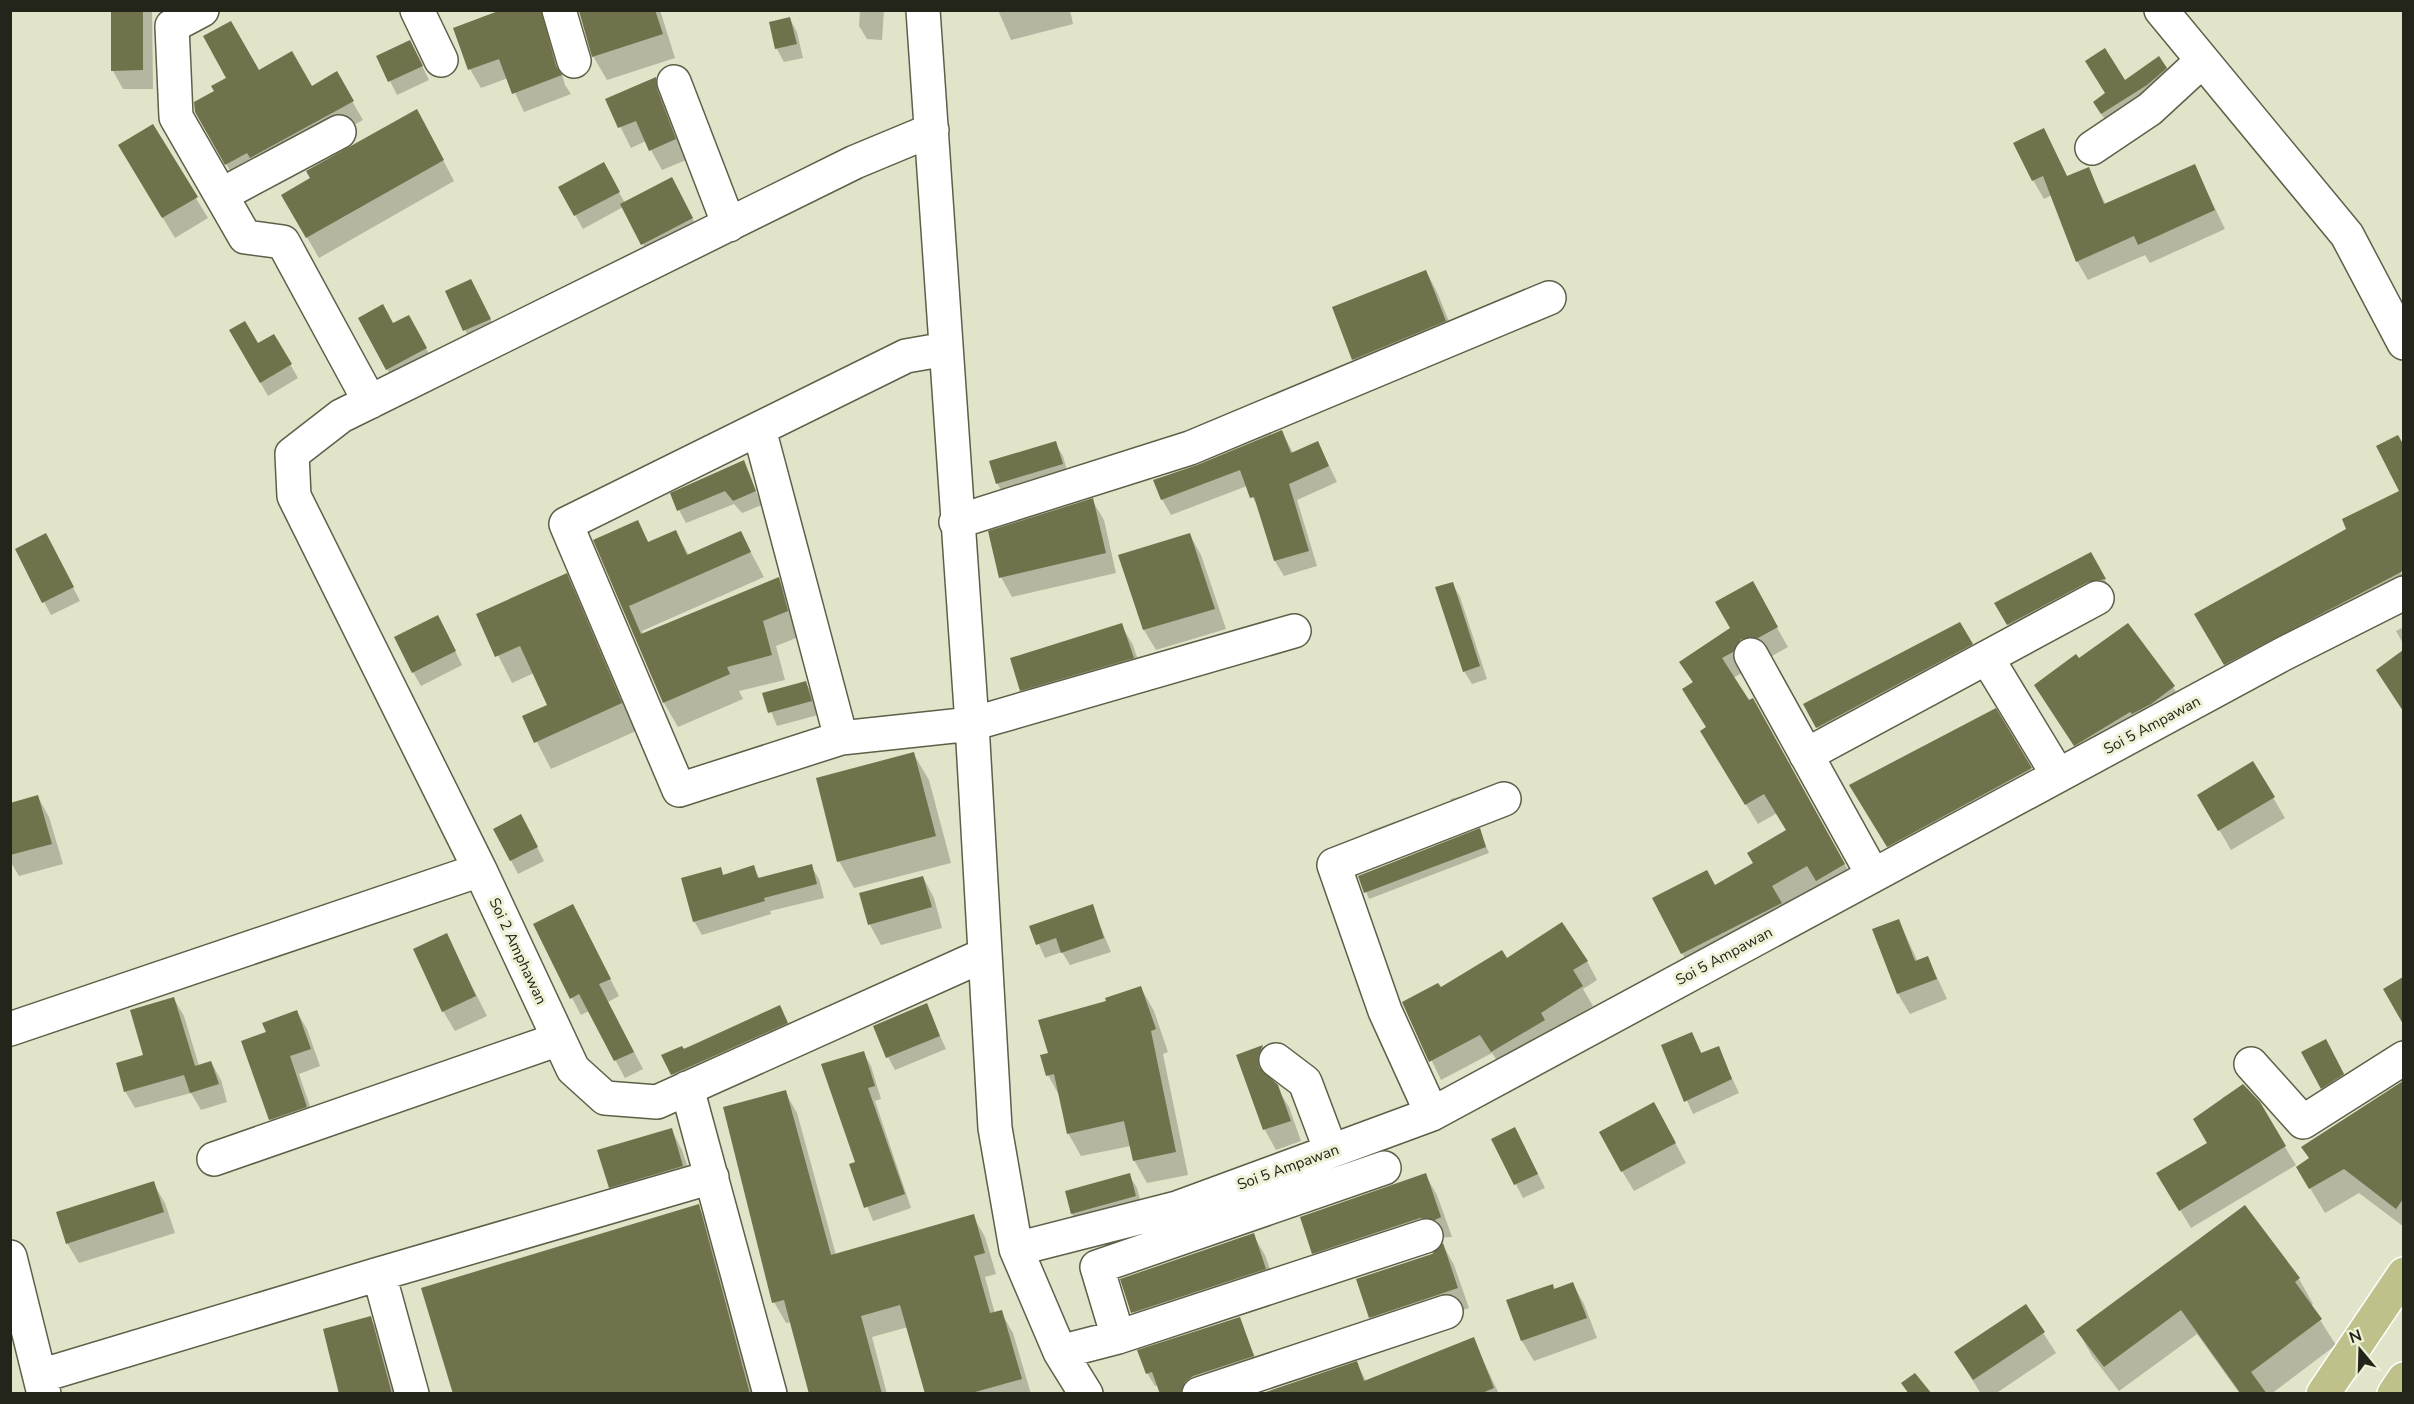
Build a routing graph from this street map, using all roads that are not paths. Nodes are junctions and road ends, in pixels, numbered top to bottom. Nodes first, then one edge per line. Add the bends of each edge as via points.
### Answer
1 (202, 10) edge
2 (417, 10) edge
3 (559, 10) edge
4 (923, 10) edge
5 (2161, 10) edge
6 (170, 18) edge
7 (441, 60) dead end
8 (574, 61) dead end
9 (2202, 61) junction
10 (674, 82) dead end
11 (932, 129) junction
12 (339, 132) dead end
13 (2092, 148) dead end
14 (221, 195) junction
15 (729, 225) junction
16 (1549, 298) dead end
17 (2403, 343) edge
18 (946, 349) junction
19 (370, 402) junction
20 (759, 429) junction
21 (956, 522) junction
22 (2403, 593) edge
23 (2097, 598) dead end
24 (1294, 631) dead end
25 (1751, 655) dead end
26 (1987, 658) junction
27 (972, 724) junction
28 (841, 738) junction
29 (1806, 755) junction
30 (2058, 775) junction
31 (1504, 799) dead end
32 (480, 870) junction
33 (1873, 875) junction
34 (984, 956) junction
35 (10, 1029) edge
36 (559, 1039) junction
37 (2403, 1058) edge
38 (1276, 1060) dead end
39 (2251, 1064) dead end
40 (687, 1089) junction
41 (1432, 1114) junction
42 (1331, 1151) junction
43 (214, 1159) dead end
44 (1384, 1168) dead end
45 (712, 1177) junction
46 (1426, 1236) dead end
47 (1016, 1249) junction
48 (10, 1257) edge
49 (379, 1274) junction
50 (2403, 1274) edge
51 (1446, 1312) dead end
52 (20, 1337) edge
53 (1118, 1337) junction
54 (1060, 1352) junction
55 (2403, 1379) edge
56 (42, 1385) edge
57 (412, 1394) edge
58 (770, 1394) edge
59 (1086, 1394) edge
60 (1199, 1394) edge
61 (2323, 1394) edge
62 (2394, 1394) edge

1 - 6 street
2 - 7 street
3 - 8 street
4 - 11 street
5 - 9 street
6 - 14 street via 176,117
9 - 13 street via 2150,109
9 - 17 street via 2347,235
10 - 15 street
11 - 15 street via 855,162
11 - 18 street
12 - 14 street
14 - 19 street via 245,237 283,242
15 - 19 street
16 - 21 street via 1190,448
18 - 20 street via 906,356
18 - 21 street
19 - 32 street, Soi 2 Amphawan via 341,416 292,454 294,496
20 - 28 street
20 - 28 street via 566,524 679,790
21 - 27 street
22 - 30 street, Soi 5 Ampawan
23 - 26 street
24 - 27 street
25 - 29 street
26 - 29 street
26 - 30 street
27 - 28 street
27 - 34 street
29 - 33 street
30 - 33 street, Soi 5 Ampawan
31 - 41 street via 1334,865 1385,1011
32 - 35 street
32 - 36 street, Soi 2 Amphawan
33 - 41 street, Soi 5 Ampawan
34 - 40 street, Soi 2 Amphawan
34 - 47 street via 995,1128
36 - 40 street, Soi 2 Amphawan via 573,1069 605,1098 657,1102
36 - 43 street
37 - 39 street via 2303,1122
38 - 42 street via 1305,1082
40 - 45 street
41 - 42 street, Soi 5 Ampawan
42 - 47 street, Soi 5 Ampawan via 1177,1208
44 - 53 street via 1097,1267
45 - 49 street
45 - 58 street
46 - 53 street
47 - 54 street
48 - 52 street
49 - 56 street
49 - 57 street
50 - 61 main road
51 - 60 street
52 - 56 street
53 - 54 street
54 - 59 street
55 - 62 main road

